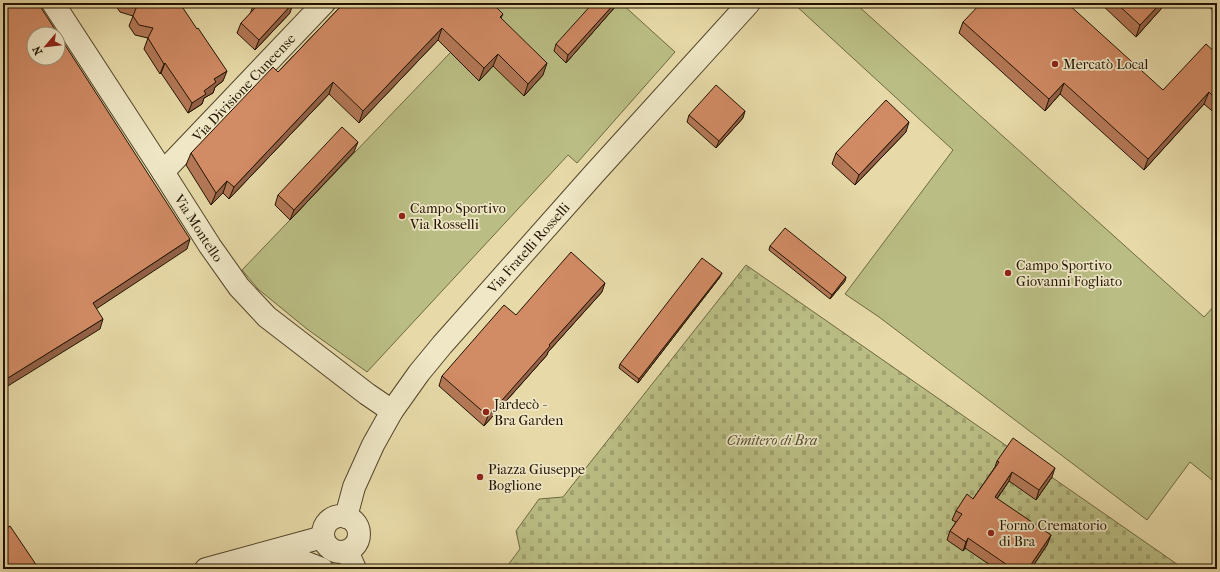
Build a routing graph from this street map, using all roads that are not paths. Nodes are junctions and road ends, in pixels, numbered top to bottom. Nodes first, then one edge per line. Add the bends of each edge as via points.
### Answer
1 (53, 3) edge
2 (324, 3) edge
3 (749, 3) edge
4 (163, 172) junction
5 (392, 411) junction
6 (346, 517) junction
7 (323, 538) junction
8 (261, 554) junction
9 (351, 560) edge
10 (206, 569) edge
11 (322, 569) edge

1 - 4 street, Via Montello
2 - 4 street, Via Divisione Cuneense
3 - 5 street, Via Fratelli Rosselli via 442,345
4 - 5 street, Via Montello via 214,252 267,317
5 - 6 street, Via Fratelli Rosselli via 354,487
6 - 7 street via 335,517 330,520
6 - 9 street via 356,523 359,534
7 - 8 street
7 - 9 street via 330,548
8 - 10 street
8 - 11 street via 304,562

